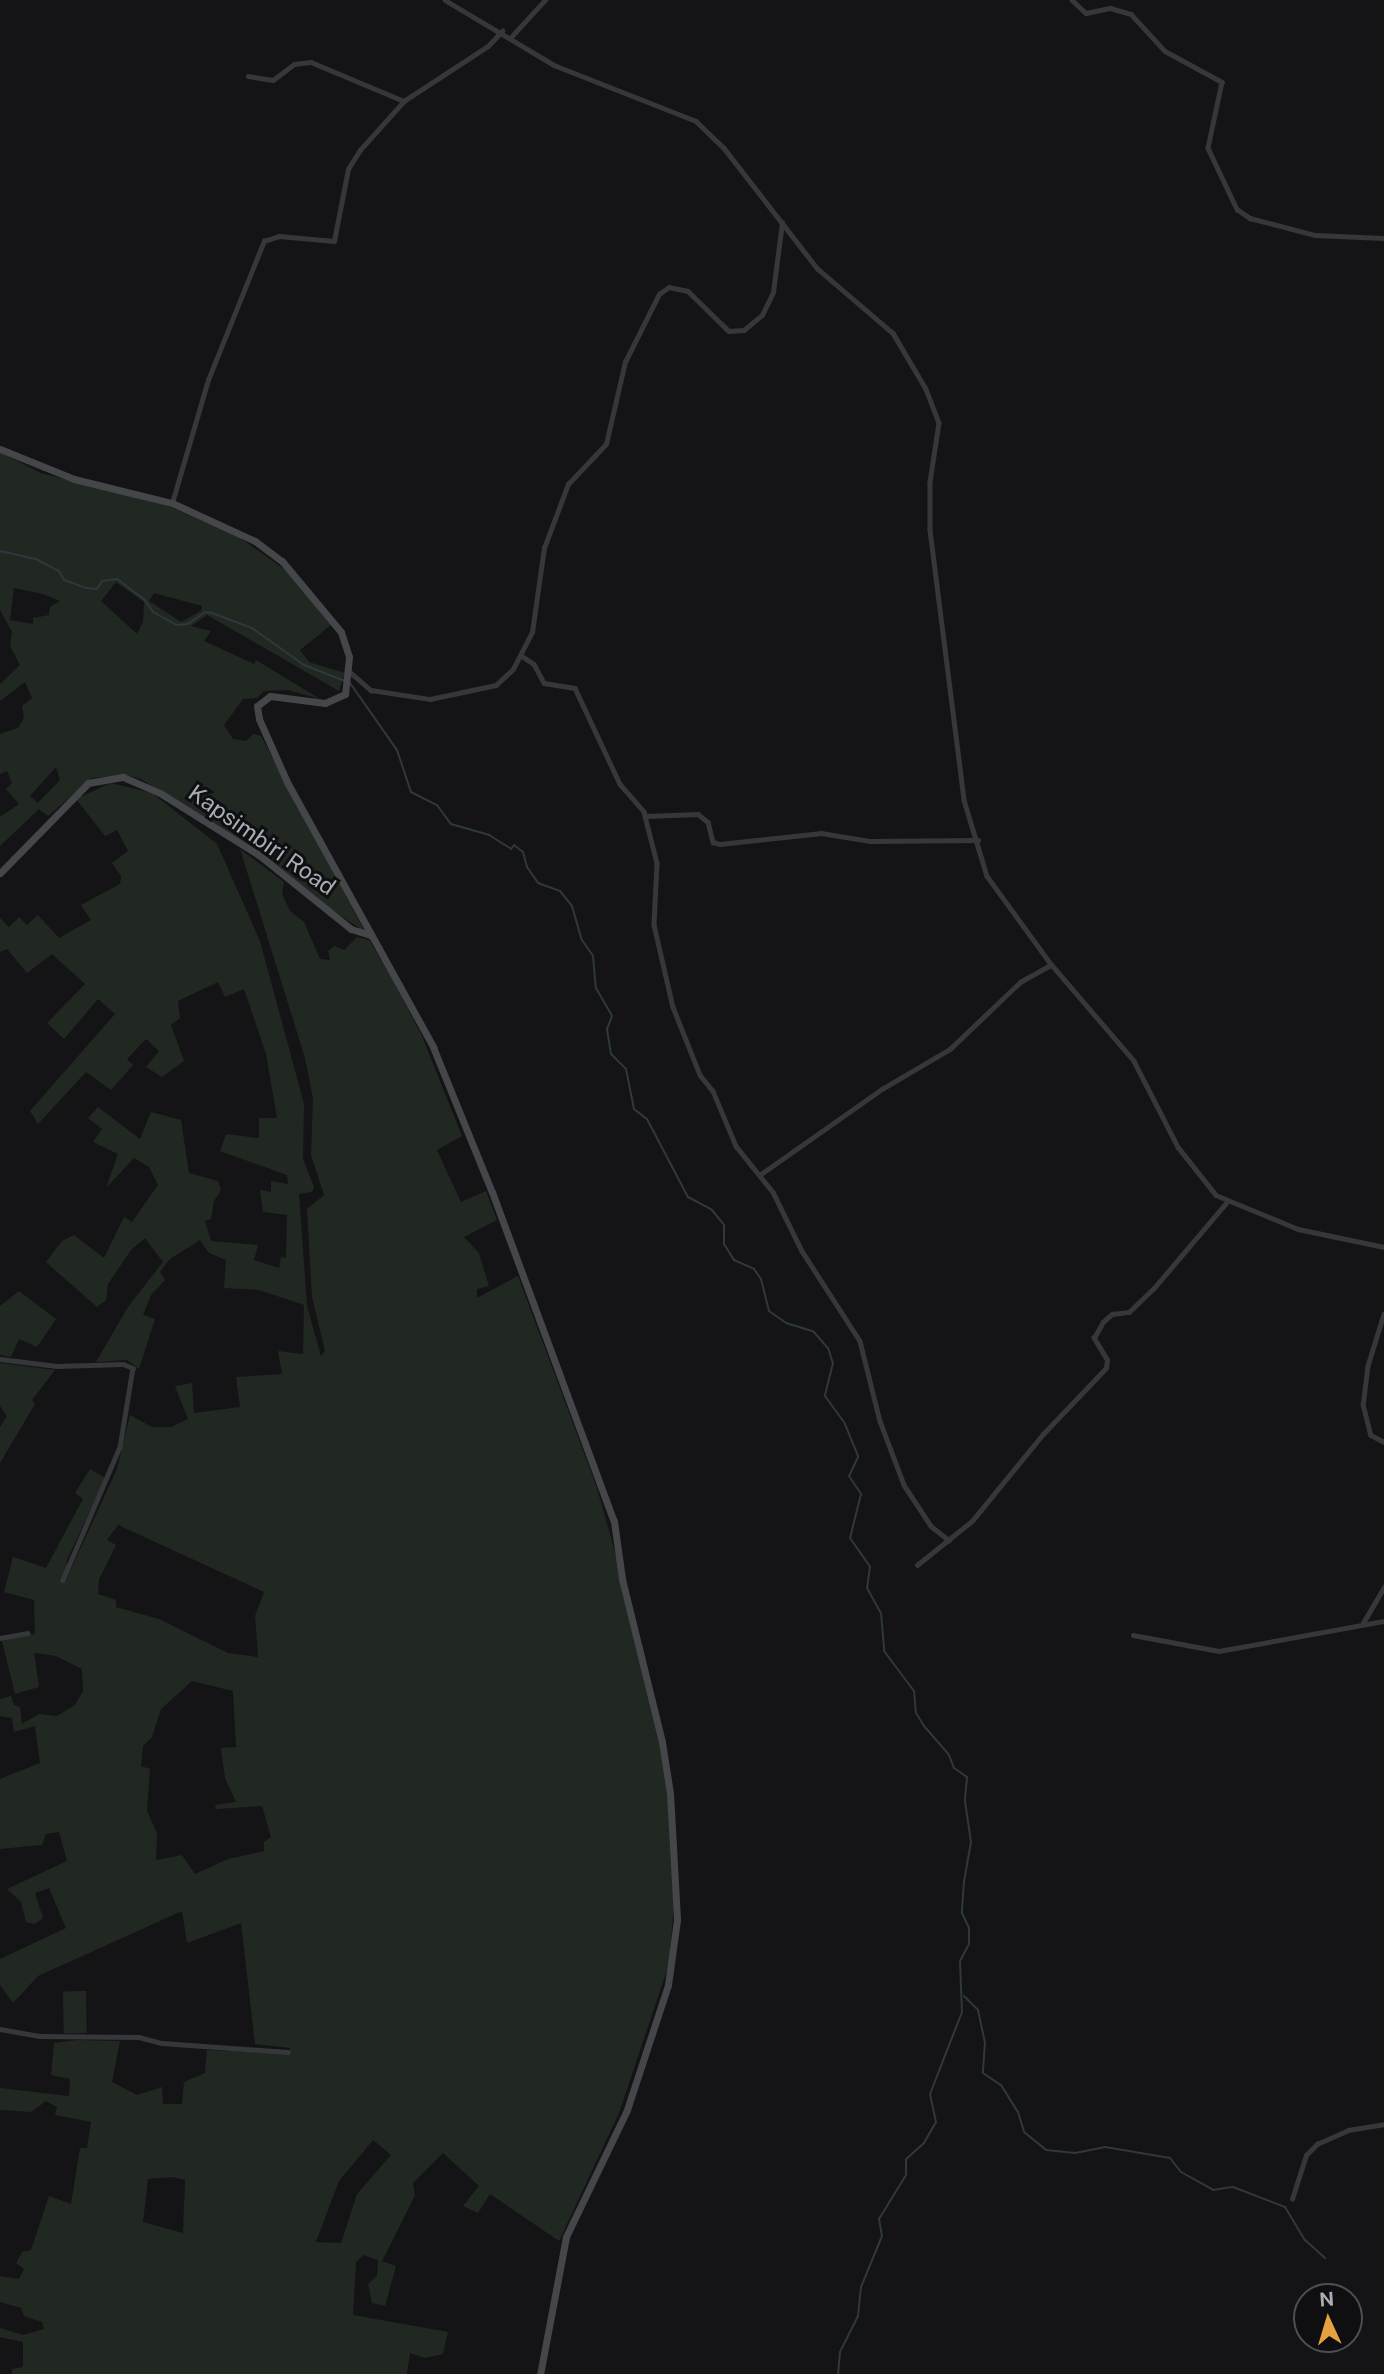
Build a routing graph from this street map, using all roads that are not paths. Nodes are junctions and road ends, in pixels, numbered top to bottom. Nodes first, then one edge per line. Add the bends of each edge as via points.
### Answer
1 (445, 0) edge
2 (545, 0) edge
3 (1073, 0) edge
4 (502, 31) junction
5 (512, 36) junction
6 (248, 76) dead end
7 (404, 101) junction
8 (782, 223) junction
9 (1384, 237) edge
10 (0, 450) edge
11 (173, 503) junction
12 (522, 656) junction
13 (349, 679) junction
14 (646, 816) junction
15 (978, 840) junction
16 (0, 873) edge
17 (371, 934) junction
18 (1051, 964) junction
19 (761, 1174) junction
20 (1226, 1203) junction
21 (1384, 1247) edge
22 (1384, 1314) edge
23 (0, 1359) edge
24 (1384, 1442) edge
25 (949, 1540) junction
26 (917, 1565) dead end
27 (63, 1580) dead end
28 (1384, 1587) edge
29 (1384, 1621) edge
30 (1363, 1623) junction
31 (28, 1633) dead end
32 (1133, 1635) dead end
33 (0, 1638) edge
34 (0, 2029) edge
35 (288, 2052) dead end
36 (1384, 2124) edge
37 (1292, 2199) dead end
38 (540, 2374) edge

1 - 4 street
2 - 5 street
3 - 9 street via 1086,13 1110,8 1130,14 1165,51 1222,82 1208,148 1237,209 1250,218 1315,235
4 - 5 street
4 - 7 street via 488,46
5 - 8 street via 583,78 696,121 724,148
6 - 7 street via 273,80 294,64 311,62
7 - 11 street via 348,169 334,241 279,236 264,241 208,380
8 - 12 street via 773,292 762,314 744,330 729,331 688,291 669,287 659,294 625,362 606,444 568,485 549,534 532,632
8 - 15 street via 818,269 893,333 934,408 939,438 930,482 930,530 964,800
10 - 11 street via 74,479
11 - 13 street via 255,541 282,561 341,632
12 - 13 street via 496,685 430,699 372,690
12 - 14 street via 534,664 544,683 575,688 620,785
13 - 17 street via 345,694 325,703 270,696 259,702 258,713 287,782
14 - 15 street via 698,814 708,822 713,842 720,844 821,834 870,841
14 - 19 street via 657,863 654,925 673,1007 736,1146
15 - 18 street via 987,876
16 - 17 street, Kapsimbiri Road via 88,783 124,777 154,790 259,855 351,929
17 - 38 street via 433,1047 610,1510 670,1793 677,1920 668,1985 627,2110 566,2237
18 - 19 street via 1020,982 950,1049 882,1089
18 - 20 street via 1134,1061 1193,1171
19 - 25 street via 802,1251 860,1342 880,1421 904,1485 931,1526
20 - 21 street via 1298,1229
20 - 25 street via 1154,1288 1129,1312 1112,1314 1103,1322 1094,1338 1107,1360 1106,1367 983,1508
22 - 24 street via 1368,1366 1363,1404 1371,1435
23 - 27 street via 133,1368 120,1447
25 - 26 street
28 - 30 street
29 - 30 street
30 - 32 street via 1219,1651
31 - 33 street
34 - 35 street via 39,2036 139,2037 162,2043
36 - 37 street via 1348,2130 1317,2144 1306,2155

